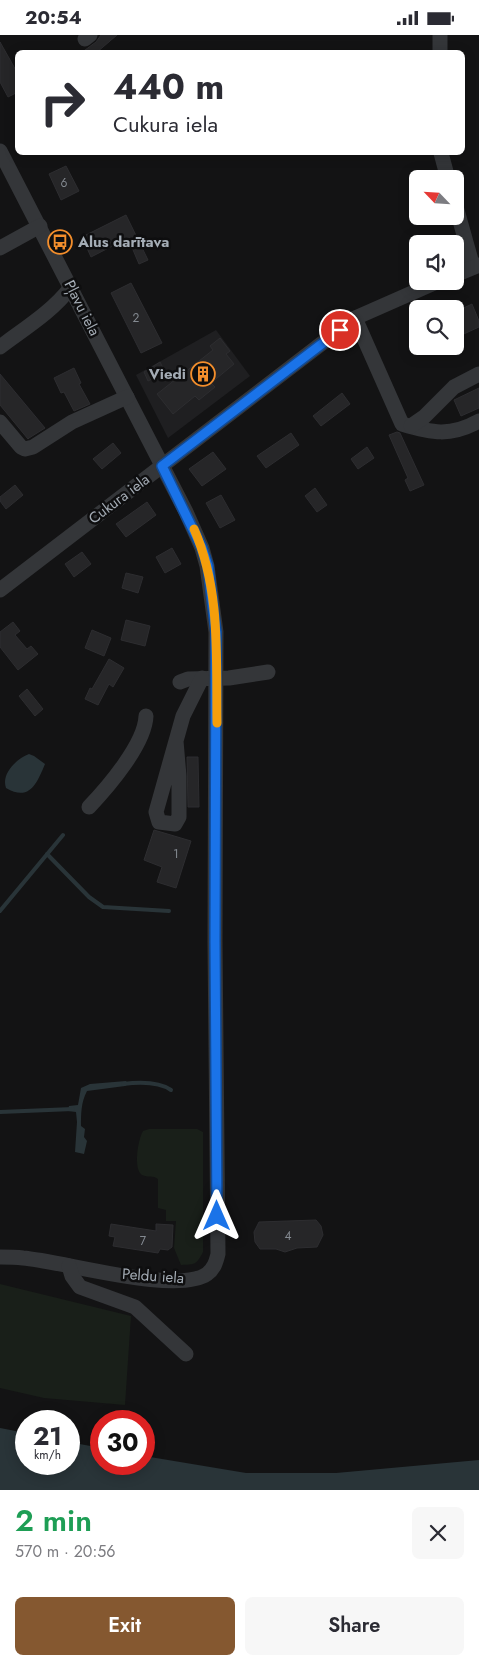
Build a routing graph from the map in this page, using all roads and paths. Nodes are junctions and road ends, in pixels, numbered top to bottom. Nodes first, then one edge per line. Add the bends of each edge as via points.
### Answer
1 (440, 35) edge
2 (440, 50) edge
3 (0, 151) edge
4 (442, 155) edge
5 (446, 170) edge
6 (462, 225) edge
7 (40, 226) junction
8 (0, 248) edge
9 (476, 266) edge
10 (464, 271) edge
11 (71, 287) junction
12 (419, 290) edge
13 (355, 318) junction
14 (0, 347) edge
15 (479, 374) edge
16 (127, 397) junction
17 (479, 421) edge
18 (0, 422) edge
19 (411, 426) junction
20 (162, 466) junction
21 (0, 590) edge
22 (268, 672) dead end
23 (209, 678) junction
24 (180, 682) dead end
25 (146, 716) dead end
26 (176, 741) dead end
27 (89, 807) dead end
28 (0, 1257) edge
29 (69, 1266) junction
30 (186, 1353) dead end

1 - 2 street
3 - 7 street, Pļavu iela
4 - 5 street
6 - 9 street
7 - 8 street
7 - 11 street, Pļavu iela
9 - 10 street
11 - 14 street via 61,301
11 - 16 street, Pļavu iela
12 - 13 street, Cukura iela
13 - 19 street via 402,424
13 - 20 street, Cukura iela
15 - 19 street via 454,387
16 - 18 street via 72,421 25,449
16 - 20 street, Pļavu iela
17 - 19 street via 466,429 444,433
20 - 21 street, Cukura iela
20 - 23 street, Peldu iela via 208,566 216,632
22 - 23 street
23 - 24 street
23 - 26 street via 183,716
23 - 29 street, Peldu iela via 215,952 216,1264 207,1279 172,1280
25 - 27 street via 146,726 121,768
28 - 29 street, Peldu iela via 23,1257
29 - 30 street via 80,1287 135,1307

